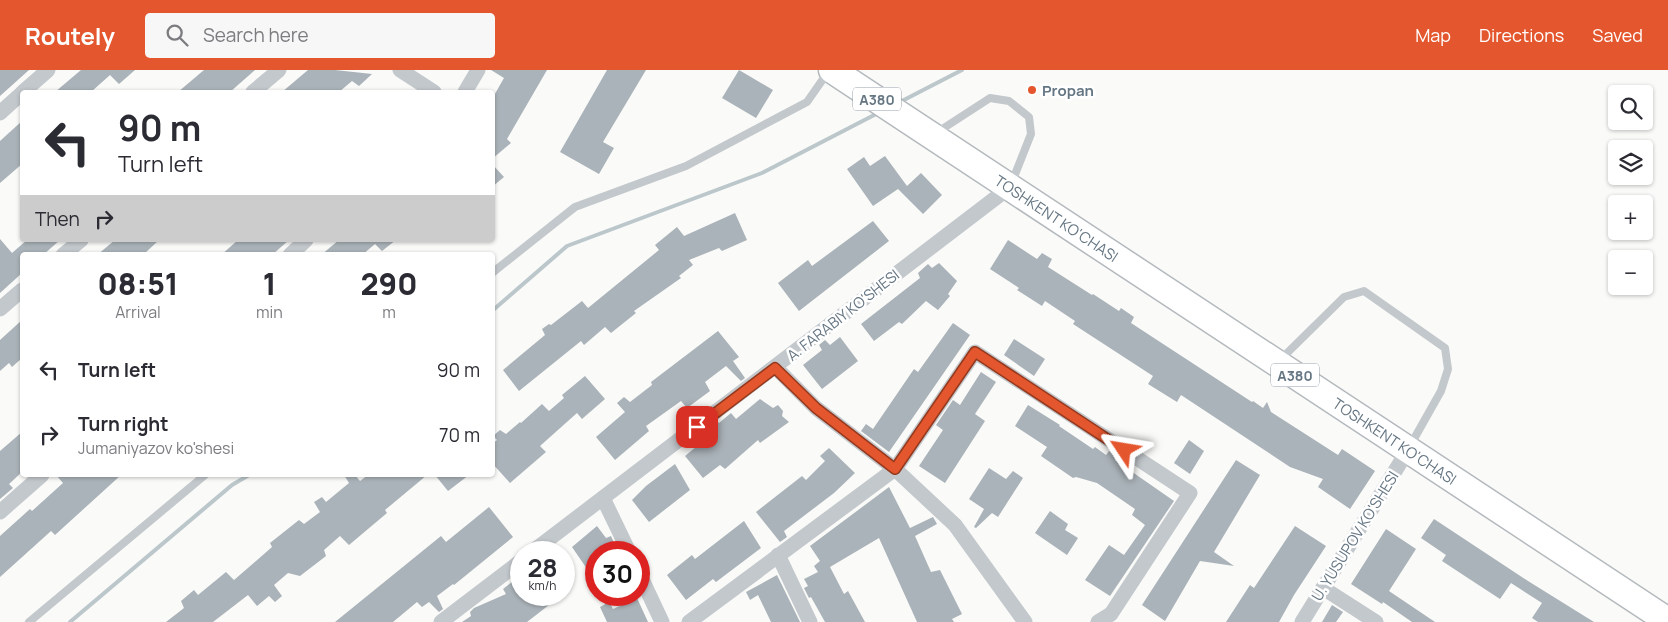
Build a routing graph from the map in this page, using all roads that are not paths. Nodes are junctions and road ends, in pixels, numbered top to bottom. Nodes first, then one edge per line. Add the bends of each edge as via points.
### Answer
1 (48, 70) edge
2 (279, 70) edge
3 (400, 70) edge
4 (478, 70) edge
5 (830, 70) edge
6 (26, 90) edge
7 (255, 90) edge
8 (431, 90) edge
9 (466, 90) edge
10 (20, 95) edge
11 (0, 112) edge
12 (927, 132) junction
13 (1010, 187) junction
14 (79, 242) edge
15 (304, 242) edge
16 (67, 252) edge
17 (293, 252) edge
18 (495, 271) edge
19 (20, 292) edge
20 (0, 309) edge
21 (1277, 363) junction
22 (775, 368) junction
23 (1408, 450) junction
24 (895, 469) junction
25 (40, 477) edge
26 (203, 477) edge
27 (603, 498) junction
28 (0, 512) edge
29 (546, 541) edge
30 (624, 541) edge
31 (778, 555) junction
32 (510, 569) edge
33 (1323, 588) junction
34 (650, 596) edge
35 (1117, 618) edge
36 (1668, 621) edge
37 (29, 622) edge
38 (441, 622) edge
39 (662, 622) edge
40 (689, 622) edge
41 (810, 622) edge
42 (1025, 622) edge
43 (1098, 622) edge
44 (1302, 622) edge
45 (1376, 622) edge

1 - 6 street
2 - 7 street
3 - 8 street
4 - 9 street
5 - 12 highway, A380
5 - 18 lane via 807,102 686,166 575,207
10 - 11 street
12 - 13 highway, TOSHKENT KO'CHASI / A380
12 - 13 lane via 990,98 1010,101 1029,117 1031,134
13 - 21 highway, TOSHKENT KO'CHASI / A380
13 - 22 street, A. FARABIY KO'SHESI
14 - 16 street
15 - 17 street
19 - 20 street
21 - 23 highway, TOSHKENT KO'CHASI / A380
21 - 23 lane via 1344,297 1364,292 1445,348 1448,369 1441,391
22 - 24 street via 816,408
22 - 27 street, A. FARABIY KO'SHESI
23 - 33 street, U. YUSUPOV KO'SHESI
23 - 36 highway, TOSHKENT KO'CHASI / A380
24 - 31 street
24 - 35 street via 975,352 1190,493
24 - 42 street via 955,525
25 - 28 street
26 - 37 lane
27 - 29 street, A. FARABIY KO'SHESI
27 - 30 street
31 - 40 street
31 - 41 street
32 - 38 street
33 - 44 street, U. YUSUPOV KO'SHESI
33 - 45 street
34 - 39 street
35 - 43 street

